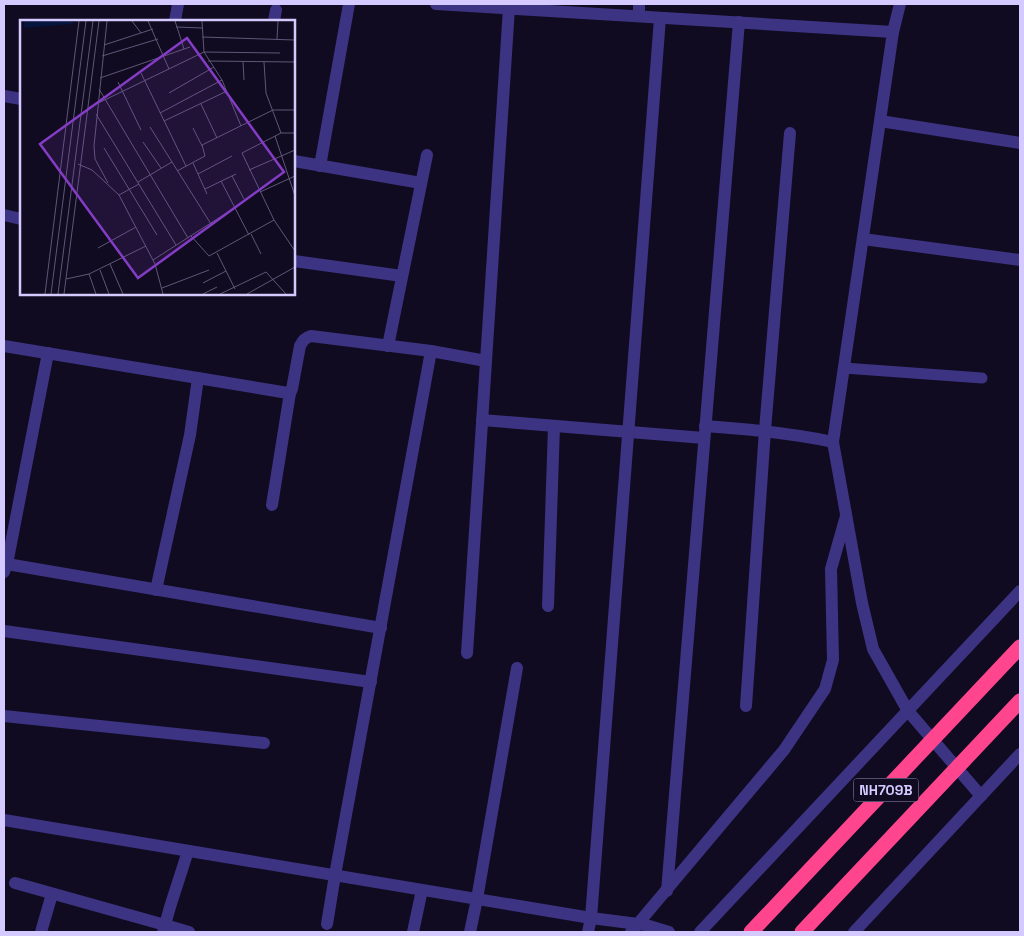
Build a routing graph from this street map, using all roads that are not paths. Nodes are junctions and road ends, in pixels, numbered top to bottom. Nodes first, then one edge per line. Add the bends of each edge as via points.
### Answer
1 (178, 4) edge
2 (350, 4) edge
3 (436, 4) edge
4 (900, 4) edge
5 (509, 8) junction
6 (639, 10) edge
7 (660, 18) junction
8 (175, 20) edge
9 (739, 22) junction
10 (894, 32) junction
11 (4, 96) edge
12 (20, 99) edge
13 (880, 121) junction
14 (790, 133) dead end
15 (1020, 143) edge
16 (426, 155) dead end
17 (295, 161) edge
18 (320, 166) junction
19 (421, 183) junction
20 (4, 215) edge
21 (20, 219) edge
22 (863, 239) junction
23 (1020, 260) edge
24 (295, 261) edge
25 (402, 276) junction
26 (4, 346) edge
27 (388, 346) junction
28 (431, 351) junction
29 (48, 354) junction
30 (486, 360) junction
31 (844, 368) junction
32 (198, 378) junction
33 (982, 378) dead end
34 (290, 393) junction
35 (482, 420) junction
36 (554, 426) junction
37 (765, 430) junction
38 (629, 432) junction
39 (704, 432) junction
40 (833, 442) junction
41 (272, 505) dead end
42 (846, 516) junction
43 (5, 568) edge
44 (156, 590) junction
45 (1020, 591) edge
46 (548, 606) dead end
47 (381, 628) junction
48 (4, 631) edge
49 (1020, 646) edge
50 (467, 653) dead end
51 (517, 668) dead end
52 (371, 682) junction
53 (1020, 701) edge
54 (746, 706) dead end
55 (908, 711) junction
56 (4, 716) edge
57 (264, 743) dead end
58 (1020, 754) edge
59 (980, 796) junction
60 (4, 820) edge
61 (188, 851) junction
62 (335, 875) junction
63 (15, 884) dead end
64 (422, 890) junction
65 (667, 891) junction
66 (52, 894) junction
67 (477, 899) junction
68 (592, 918) junction
69 (327, 924) dead end
70 (639, 927) edge
71 (164, 928) edge
72 (41, 932) edge
73 (189, 932) edge
74 (413, 932) edge
75 (470, 932) edge
76 (588, 932) edge
77 (669, 932) edge
78 (700, 932) edge
79 (750, 932) edge
80 (802, 932) edge
81 (854, 932) edge

1 - 8 street
2 - 18 street
3 - 5 street
4 - 10 street
5 - 6 street
5 - 30 street
6 - 7 street
7 - 9 street
7 - 38 street
9 - 10 street
9 - 39 street
10 - 13 street
11 - 12 street
13 - 15 street
13 - 22 street
14 - 37 street
16 - 19 street
17 - 18 street
18 - 19 street
19 - 25 street
20 - 21 street
22 - 23 street
22 - 31 street
24 - 25 street
25 - 27 street
26 - 29 street
27 - 28 street
27 - 34 street via 306,338 300,346
28 - 30 street
28 - 47 street
29 - 32 street
29 - 43 street
30 - 35 street
31 - 33 lane
31 - 40 street
32 - 34 street
32 - 44 street via 190,435
34 - 41 street
35 - 36 street
35 - 50 street
36 - 38 street
36 - 46 street
37 - 39 street
37 - 40 street
37 - 54 street
38 - 39 street
38 - 68 street
39 - 65 street
40 - 42 street
42 - 55 street via 874,649
42 - 65 street via 831,569 833,660 825,689 784,750
43 - 44 street
44 - 47 street
45 - 55 street
47 - 52 street
48 - 52 street
49 - 79 highway, NH709B, bridge
51 - 67 street
52 - 62 street
53 - 80 highway, NH709B, bridge
55 - 59 street
55 - 78 street
56 - 57 street
58 - 59 street
59 - 81 street
60 - 61 street
61 - 62 street
61 - 71 street
62 - 64 street
62 - 69 street
63 - 66 street
64 - 67 street
64 - 74 street
65 - 70 street
66 - 71 street
66 - 72 street
67 - 68 street
67 - 75 street
68 - 70 street
68 - 76 street
70 - 77 street
71 - 73 street

